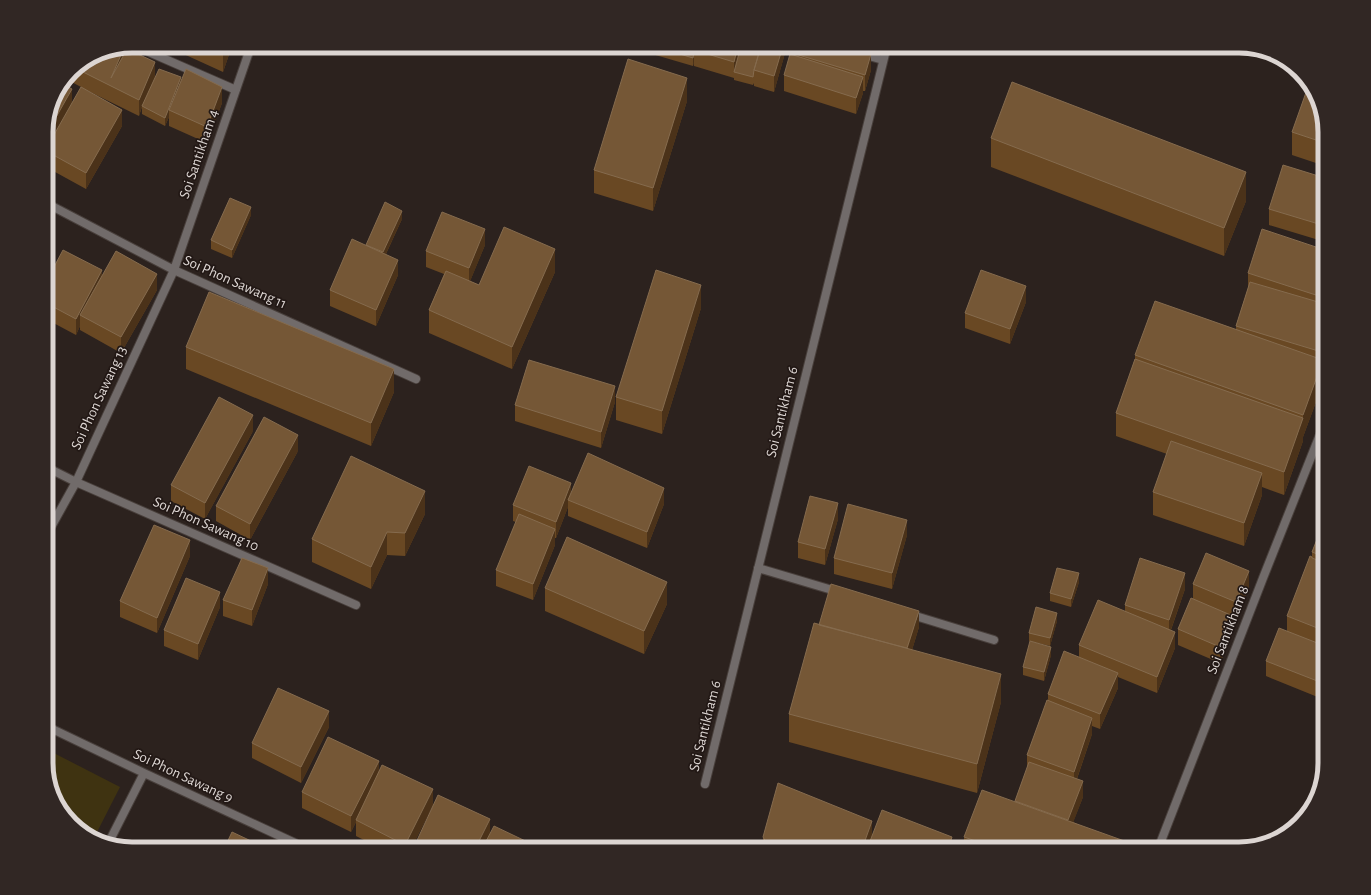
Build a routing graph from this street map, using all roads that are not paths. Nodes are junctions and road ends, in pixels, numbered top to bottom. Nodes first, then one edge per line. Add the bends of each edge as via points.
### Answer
1 (151, 53) edge
2 (249, 53) edge
3 (858, 53) edge
4 (885, 53) edge
5 (883, 60) junction
6 (236, 90) junction
7 (53, 207) edge
8 (174, 270) junction
9 (416, 379) dead end
10 (1318, 440) edge
11 (53, 470) edge
12 (76, 482) junction
13 (53, 523) edge
14 (758, 568) junction
15 (850, 596) edge
16 (356, 605) dead end
17 (903, 612) edge
18 (994, 640) dead end
19 (53, 729) edge
20 (144, 774) junction
21 (705, 784) dead end
22 (110, 839) edge
23 (293, 842) edge
24 (1161, 842) edge

1 - 6 street
2 - 6 street, Soi Santikham 4
3 - 5 street
4 - 5 street, Soi Santikham 6
5 - 14 street, Soi Santikham 6
6 - 8 street, Soi Santikham 4
7 - 8 street, Soi Phon Sawang 11
8 - 9 street, Soi Phon Sawang 11
8 - 12 street, Soi Phon Sawang 13
10 - 24 street, Soi Santikham 8
11 - 12 street, Soi Phon Sawang 10
12 - 13 street, Soi Phon Sawang 13
12 - 16 street, Soi Phon Sawang 10
14 - 15 street
14 - 21 street, Soi Santikham 6
17 - 18 street
19 - 20 street, Soi Phon Sawang 9
20 - 22 street
20 - 23 street, Soi Phon Sawang 9

